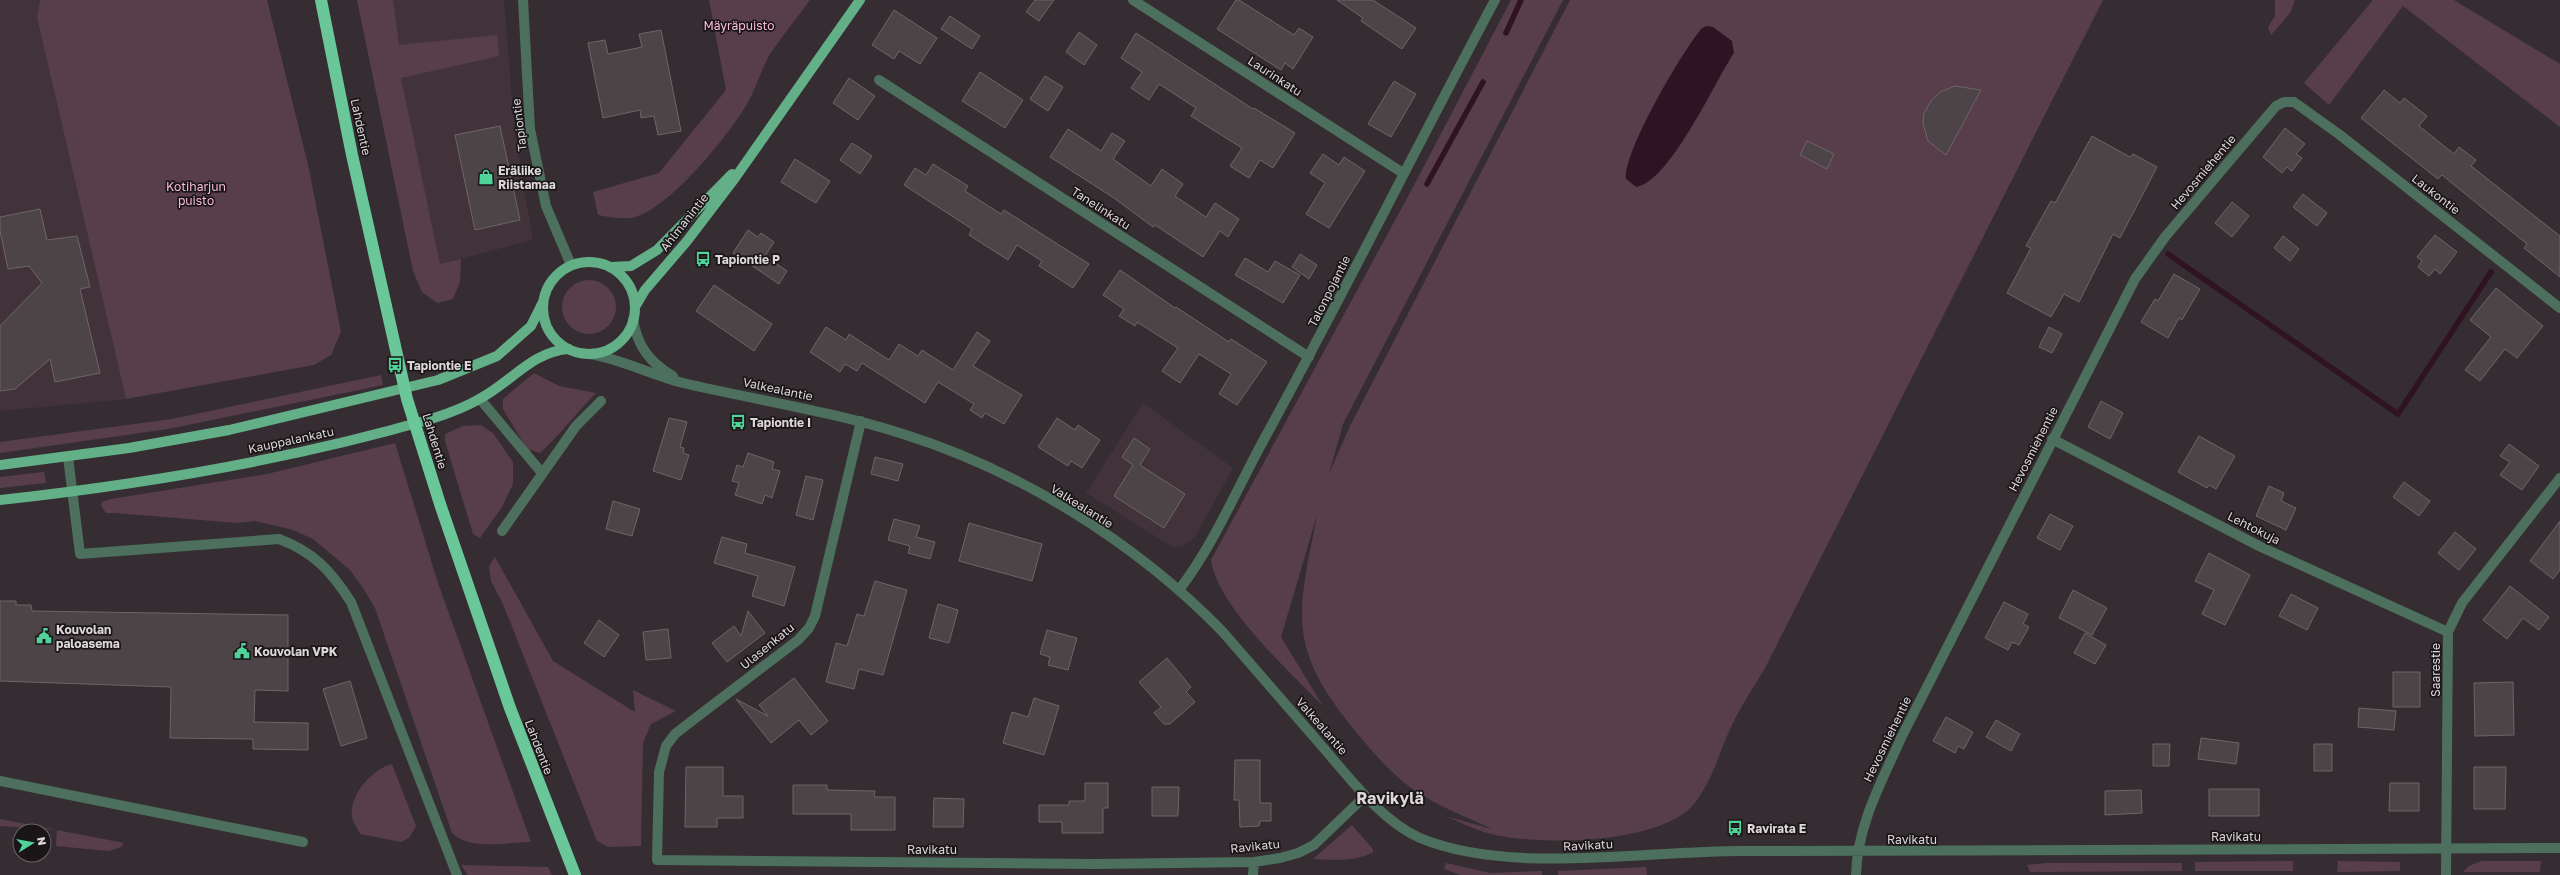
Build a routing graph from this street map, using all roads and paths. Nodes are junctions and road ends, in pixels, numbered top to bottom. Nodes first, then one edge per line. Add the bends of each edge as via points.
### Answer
1 (321, 0) edge
2 (523, 0) edge
3 (860, 0) edge
4 (1133, 0) edge
5 (1495, 0) edge
6 (879, 80) dead end
7 (2294, 102) joint
8 (753, 152) junction
9 (1403, 173) junction
10 (570, 265) junction
11 (611, 268) junction
12 (543, 302) junction
13 (635, 307) junction
14 (2560, 308) edge
15 (633, 320) junction
16 (569, 349) junction
17 (589, 354) junction
18 (1309, 357) junction
19 (695, 385) junction
20 (480, 399) junction
21 (602, 401) dead end
22 (861, 421) junction
23 (2052, 439) junction
24 (68, 457) junction
25 (0, 465) edge
26 (542, 473) junction
27 (2560, 478) edge
28 (74, 492) junction
29 (0, 500) edge
30 (502, 531) dead end
31 (1179, 590) junction
32 (2448, 632) junction
33 (0, 781) edge
34 (1365, 796) junction
35 (303, 842) dead end
36 (2560, 848) edge
37 (2446, 849) junction
38 (1856, 852) junction
39 (657, 860) joint
40 (1254, 862) junction
41 (458, 875) edge
42 (575, 875) edge
43 (1253, 875) edge
44 (1856, 875) edge
45 (2446, 875) edge

1 - 42 highway, Lahdentie via 352,154 407,399 510,708
2 - 10 street, Tapiontie via 530,129 546,206
3 - 8 main road, Ahlmanintie
4 - 9 street, Laurinkatu
5 - 9 street, Talonpojantie
6 - 18 street, Tanelinkatu
7 - 14 street, Laukontie via 2340,135
7 - 23 street, Hevosmiehentie via 2284,102 2276,106 2265,117 2165,237 2134,279
8 - 11 main road, Ahlmanintie via 657,250 631,266
8 - 13 main road, Ahlmanintie via 687,241 645,290
9 - 18 street, Talonpojantie
10 - 11 main road via 594,262
10 - 12 main road via 553,280
11 - 13 main road via 624,279 633,296
12 - 16 main road via 548,328 554,338
12 - 24 main road, Kauppalankatu via 531,326 502,352 481,364 438,380 229,430
13 - 15 main road
15 - 17 main road via 625,337 615,346
15 - 19 street, Valkealantie via 638,341 653,362 676,378
16 - 17 main road
16 - 20 main road, Kauppalankatu via 544,354
17 - 19 street, Valkealantie via 607,357 666,378
18 - 31 street, Talonpojantie via 1240,482 1201,560
19 - 22 street, Valkealantie
20 - 26 street
20 - 28 main road, Kauppalankatu via 433,418 316,449 150,481
21 - 26 street via 576,426
22 - 31 street, Valkealantie via 940,447 1001,473 1084,521
22 - 39 street, Ulasenkatu via 815,616 809,628 798,640 687,724 666,746 659,772
23 - 32 street, Lehtokuja via 2261,547
23 - 38 street, Hevosmiehentie via 1902,736 1867,812
24 - 25 main road, Kauppalankatu
24 - 28 street
26 - 30 street
27 - 32 street, Saarestie via 2462,603
28 - 29 main road, Kauppalankatu
28 - 41 street via 80,554 279,539 300,546 314,556 337,579 351,602
31 - 34 street, Valkealantie via 1222,631
32 - 37 street, Saarestie
33 - 35 street
34 - 38 street, Ravikatu via 1416,837 1449,849 1497,858 1552,859 1735,851
34 - 40 street, Ravikatu via 1314,845 1298,853
36 - 37 street, Ravikatu
37 - 38 street, Ravikatu
37 - 45 street, Saarestie
38 - 44 street, Hevosmiehentie
39 - 40 street, Ravikatu via 1095,864
40 - 43 street

